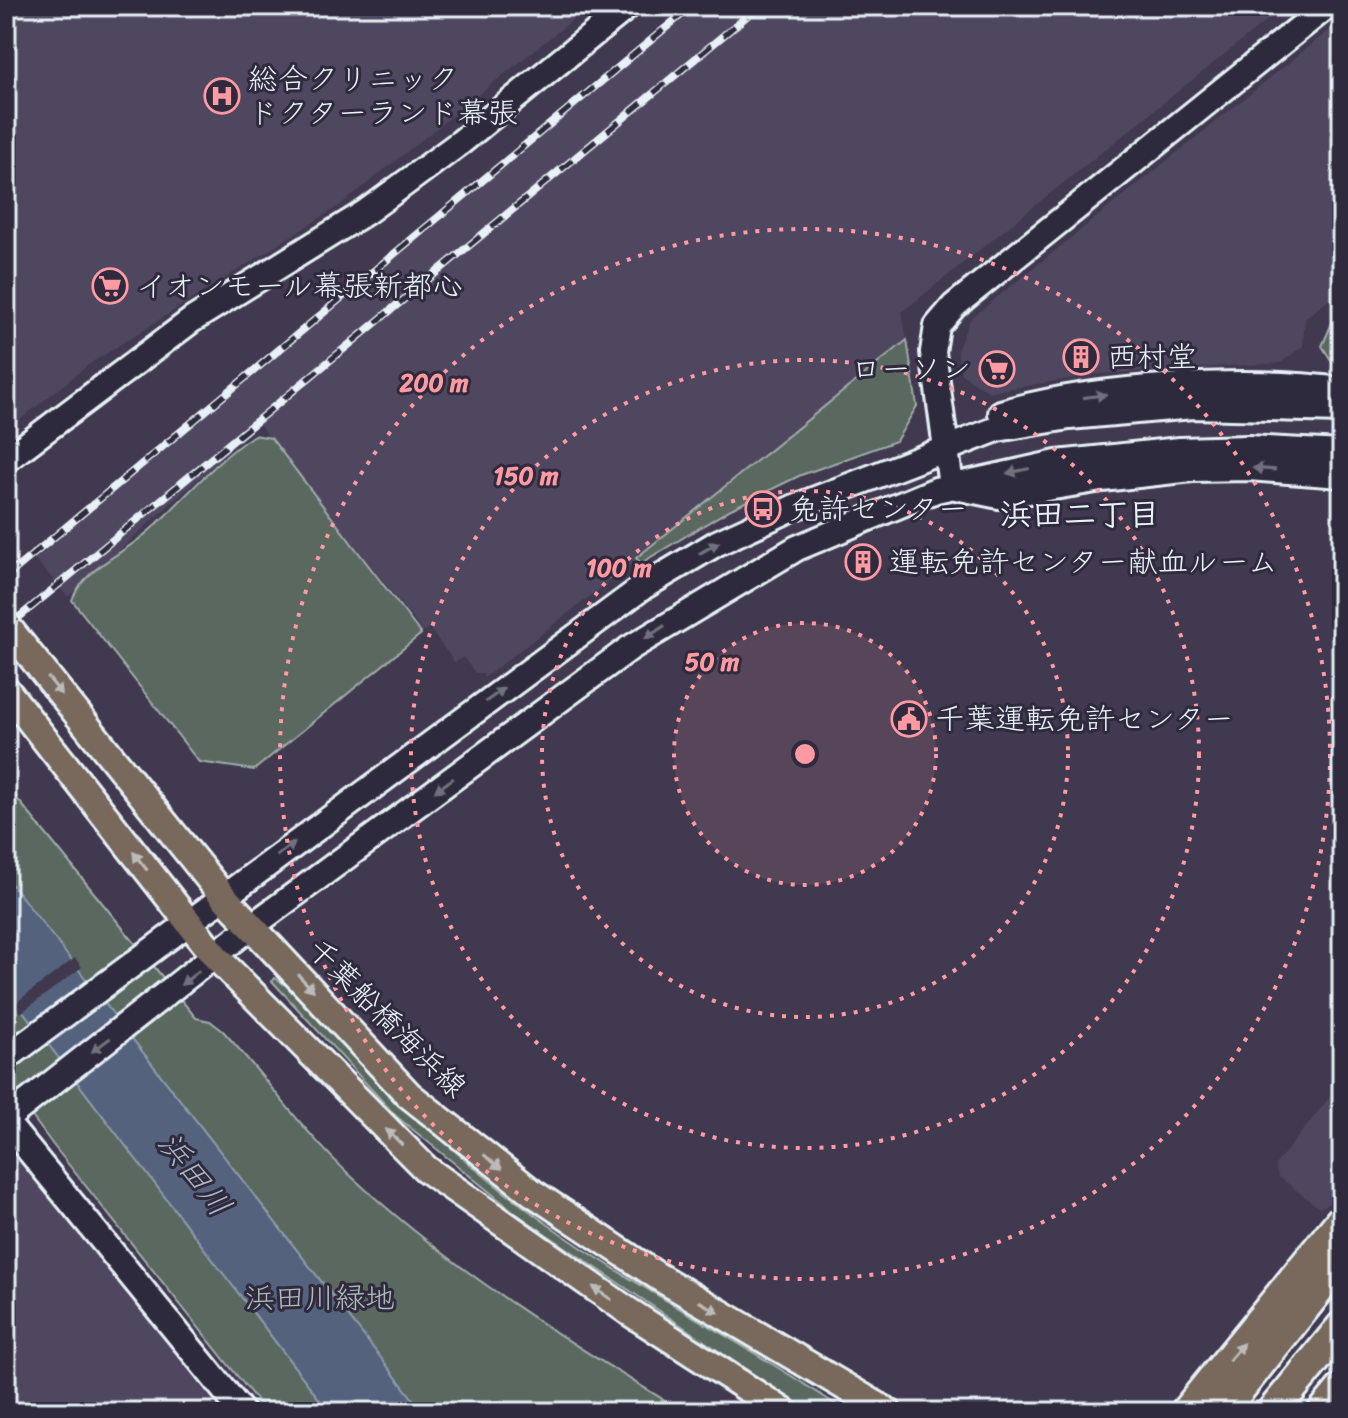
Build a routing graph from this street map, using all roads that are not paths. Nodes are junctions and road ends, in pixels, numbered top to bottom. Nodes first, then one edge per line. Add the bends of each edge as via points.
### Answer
1 (628, 6) edge
2 (1327, 6) edge
3 (1342, 390) edge
4 (1342, 410) edge
5 (945, 447) junction
6 (1342, 453) edge
7 (6, 460) edge
8 (1342, 475) edge
9 (951, 486) junction
10 (6, 625) edge
11 (6, 690) edge
12 (223, 896) junction
13 (188, 923) junction
14 (252, 926) junction
15 (216, 957) junction
16 (6, 1058) edge
17 (6, 1120) edge
18 (1342, 1220) edge
19 (1342, 1260) edge
20 (1342, 1327) edge
21 (1342, 1389) edge
22 (242, 1412) edge
23 (784, 1412) edge
24 (888, 1412) edge
25 (1186, 1412) edge
26 (1221, 1412) edge
27 (1272, 1412) edge
28 (1323, 1412) edge

1 - 7 street via 366,212 192,320
2 - 5 street via 954,306 937,326 933,352
5 -> 3 street via 978,419 1102,395 1221,387
4 - 5 street via 1268,405 1131,412 997,429
5 - 9 street
12 -> 5 street via 643,587 743,531
6 -> 9 street via 1248,448 1095,458
8 -> 9 street via 1192,469 999,496
9 -> 14 street via 797,548 679,616
10 -> 12 main road, 千葉船橋海浜線
13 -> 11 main road
12 - 13 street
12 - 14 main road, 千葉船橋海浜線
13 - 15 main road
13 - 16 street
14 - 15 street
14 -> 24 main road, 千葉船橋海浜線 via 409,1095 533,1193 659,1277
15 -> 17 street
23 -> 15 main road via 628,1311 426,1169
17 - 22 street
25 -> 18 highway
19 - 26 highway
20 - 27 highway
21 - 28 highway

